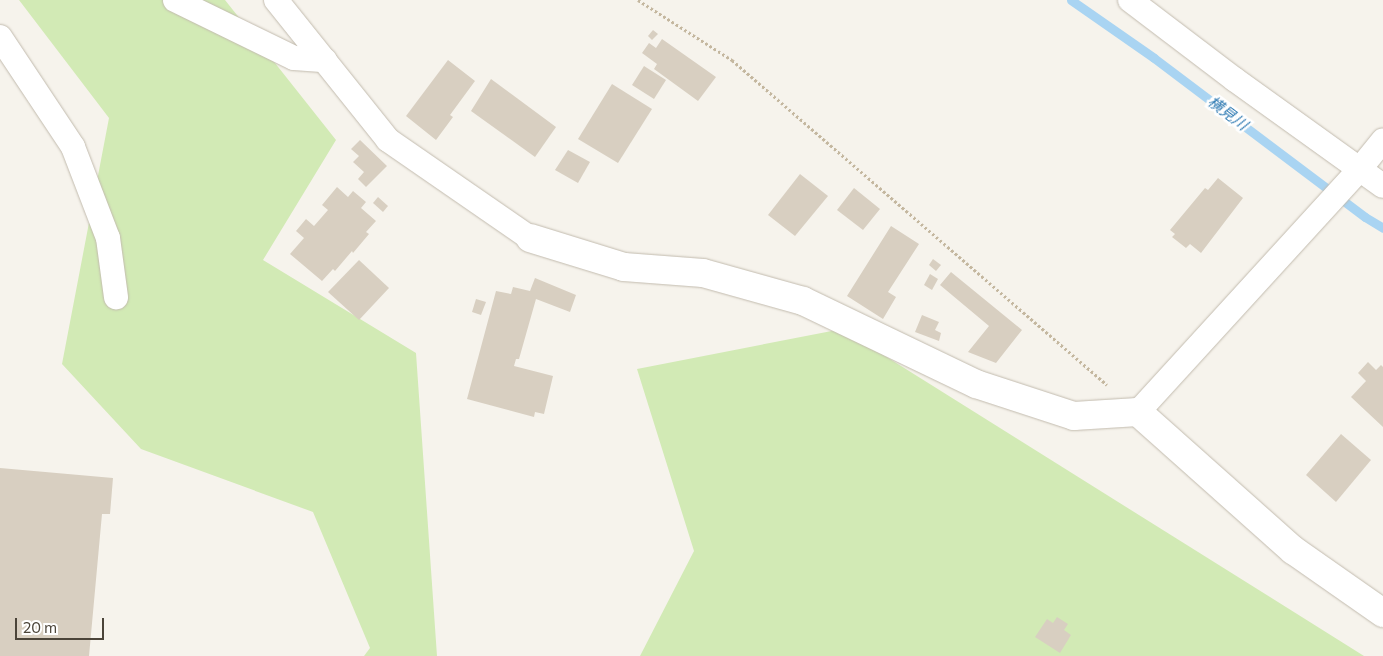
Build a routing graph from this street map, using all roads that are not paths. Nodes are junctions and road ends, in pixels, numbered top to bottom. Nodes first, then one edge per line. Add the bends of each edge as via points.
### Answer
1 (175, 0) edge
2 (276, 0) edge
3 (1130, 0) edge
4 (0, 37) edge
5 (324, 60) junction
6 (1383, 140) edge
7 (1359, 170) junction
8 (1383, 186) edge
9 (530, 238) joint
10 (116, 297) dead end
11 (1138, 412) junction
12 (1383, 613) edge

1 - 5 street via 294,58
2 - 5 street
3 - 7 street
4 - 10 street via 73,147 108,238
5 - 9 street via 388,140
6 - 7 street
7 - 8 street
7 - 11 street
9 - 11 street via 624,267 704,273 803,301 976,384 1074,416
11 - 12 street via 1293,550

